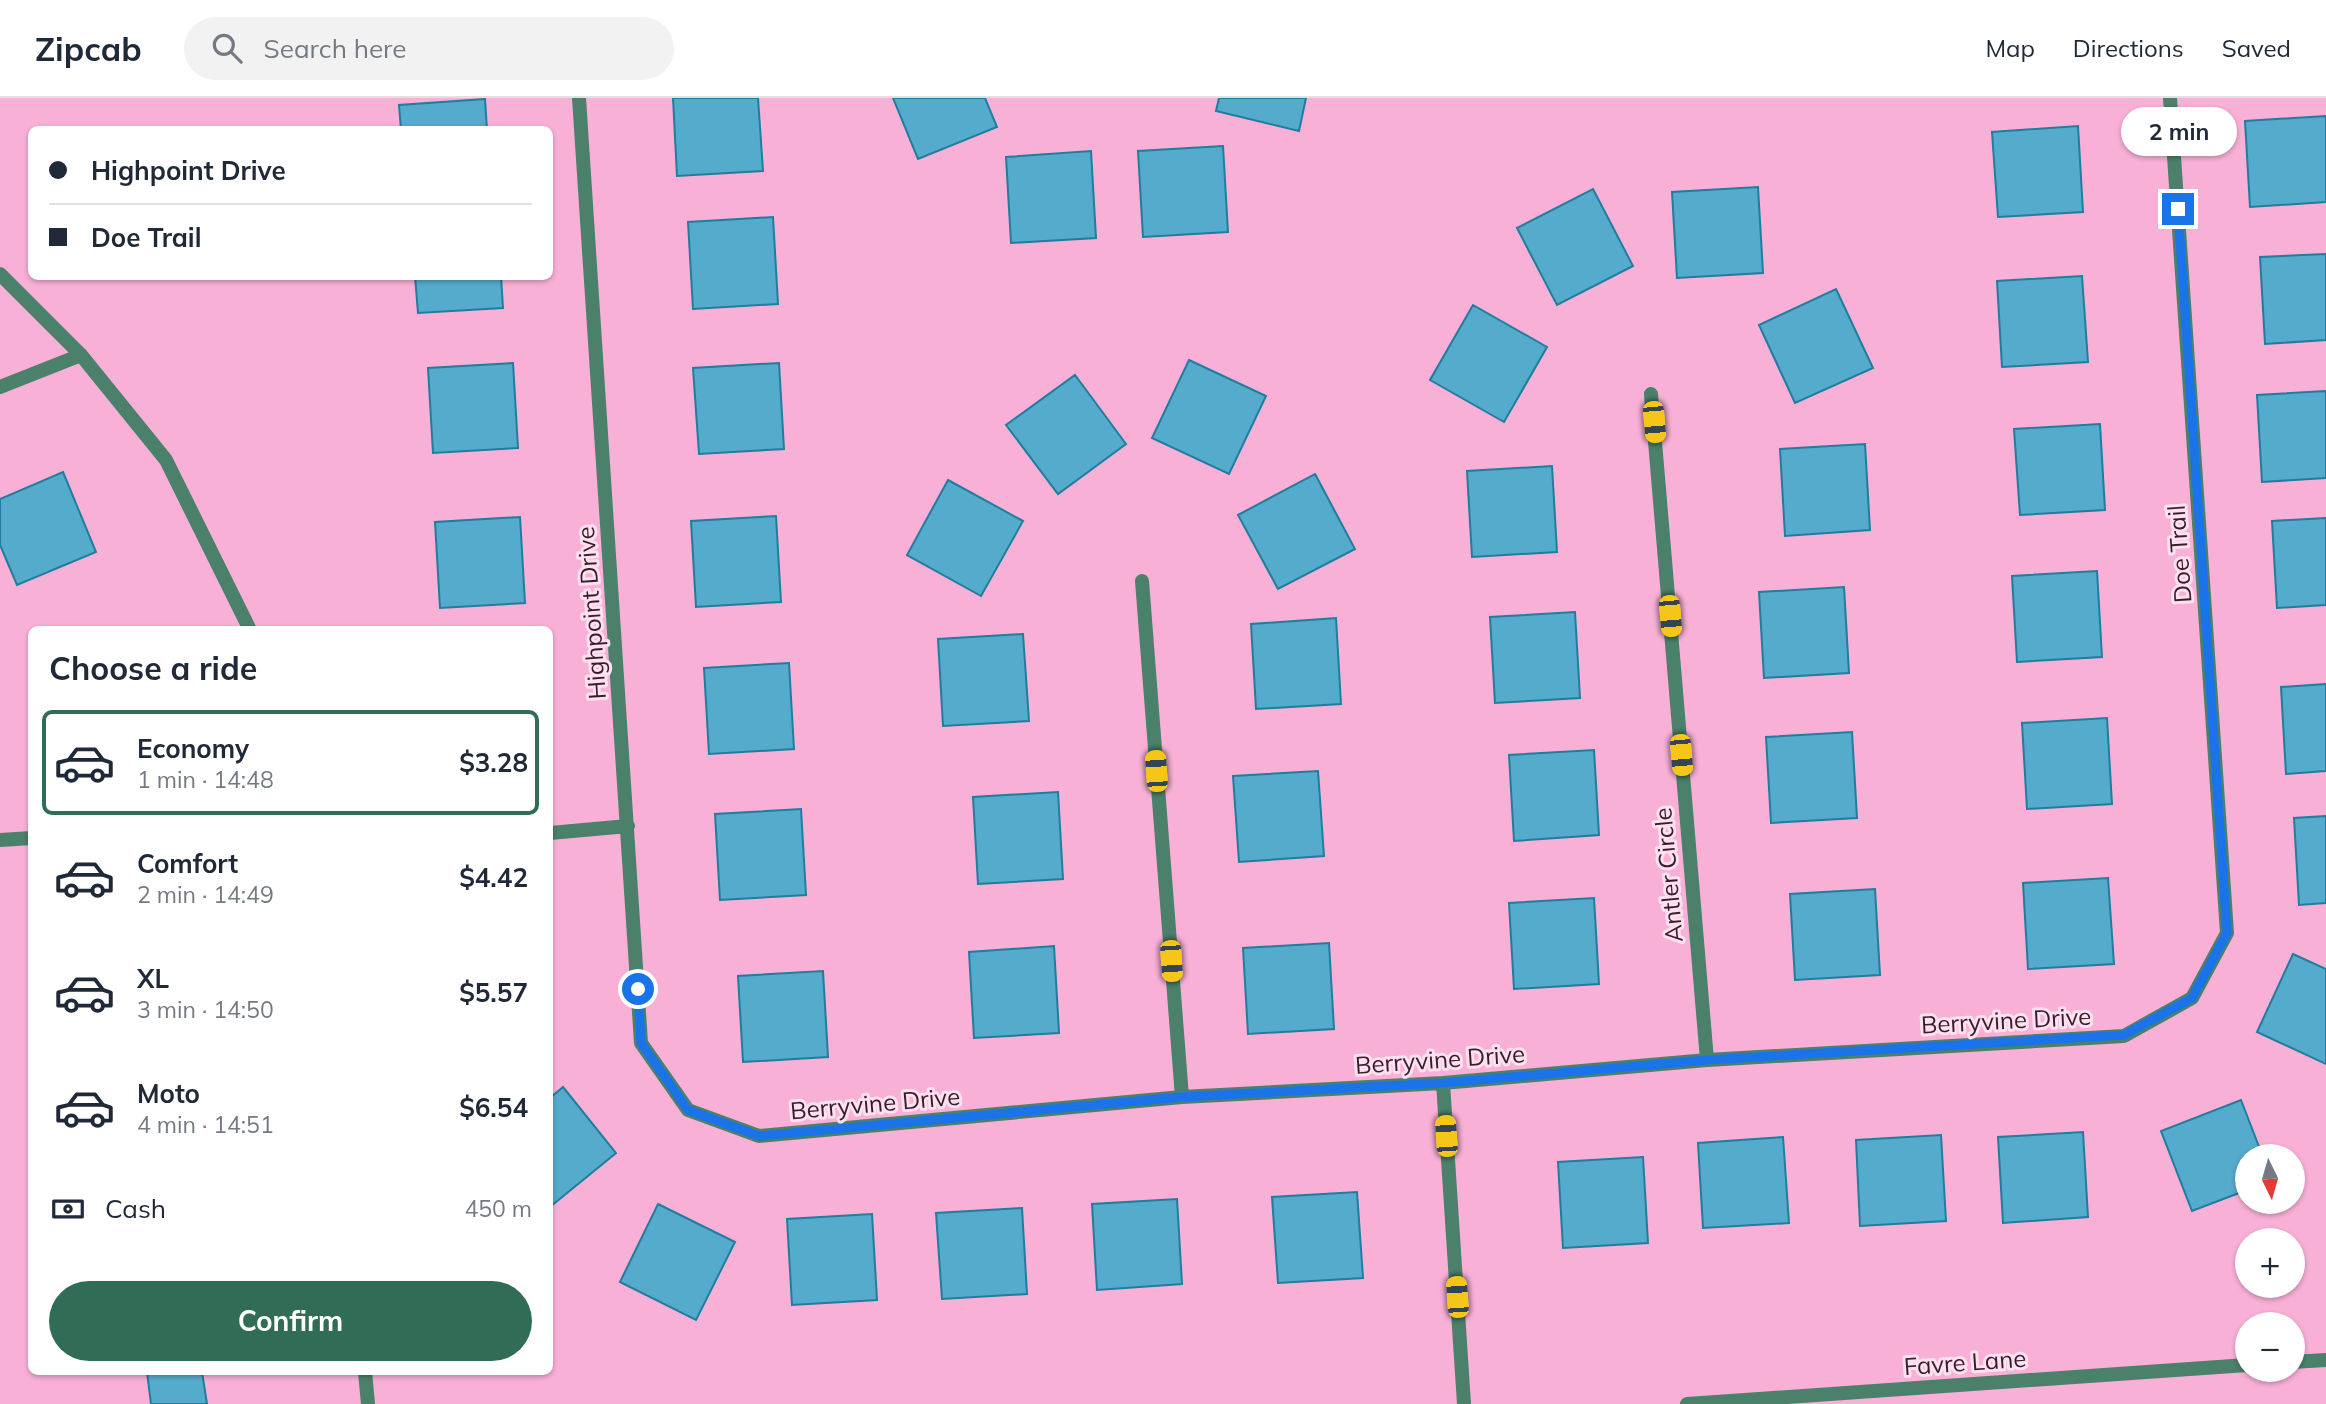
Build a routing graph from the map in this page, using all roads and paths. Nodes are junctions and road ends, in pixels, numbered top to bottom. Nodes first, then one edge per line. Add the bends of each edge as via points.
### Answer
1 (579, 98) edge
2 (2170, 98) edge
3 (0, 274) edge
4 (81, 355) junction
5 (0, 387) edge
6 (1651, 394) dead end
7 (1142, 580) dead end
8 (248, 626) edge
9 (628, 826) junction
10 (553, 833) edge
11 (28, 838) edge
12 (0, 840) edge
13 (2192, 998) joint
14 (1707, 1060) junction
15 (1443, 1083) junction
16 (1182, 1097) junction
17 (688, 1110) joint
18 (2326, 1360) edge
19 (2305, 1361) edge
20 (2235, 1366) edge
21 (365, 1375) edge
22 (368, 1404) edge
23 (1464, 1404) edge
24 (1687, 1404) edge

1 - 9 street, Highpoint Drive
2 - 13 street, Doe Trail via 2227,933
3 - 4 street
4 - 5 street
4 - 8 street via 166,460
6 - 14 street, Antler Circle
7 - 16 street
9 - 10 street
9 - 17 street, Highpoint Drive via 641,1043
11 - 12 street
13 - 14 street, Berryvine Drive via 2124,1035
14 - 15 street, Berryvine Drive
15 - 16 street, Berryvine Drive
15 - 23 street
16 - 17 street, Berryvine Drive via 759,1136
18 - 19 street
20 - 24 street, Favre Lane
21 - 22 street

